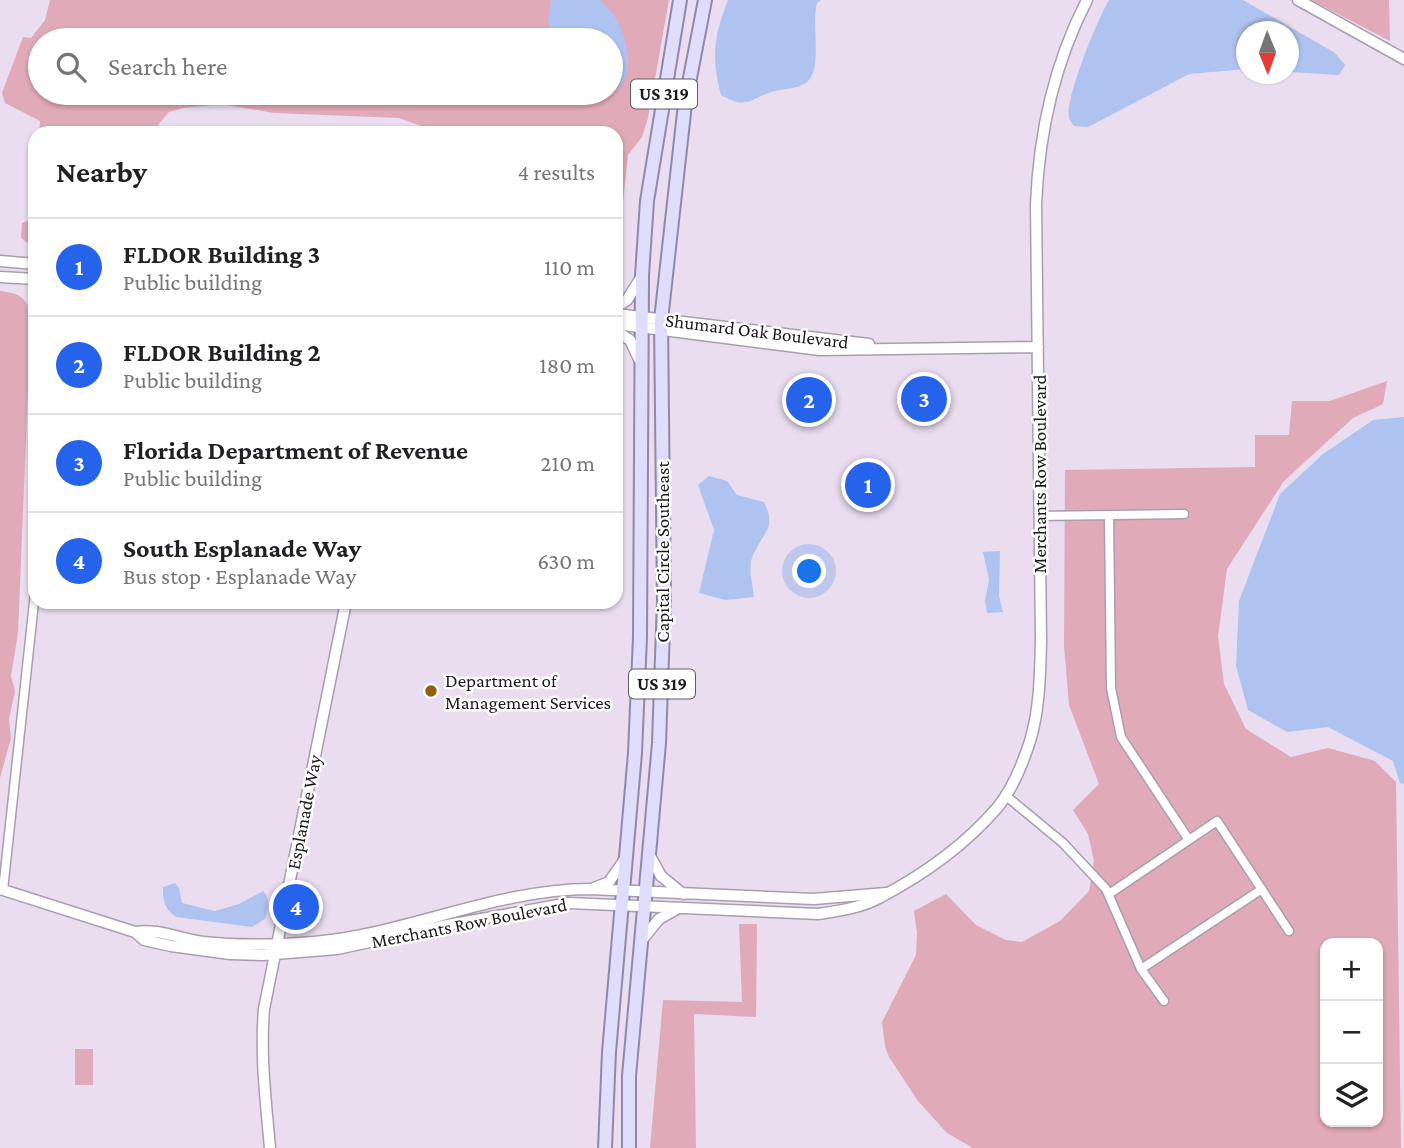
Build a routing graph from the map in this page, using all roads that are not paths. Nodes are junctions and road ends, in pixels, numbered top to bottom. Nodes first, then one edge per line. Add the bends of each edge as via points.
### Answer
1 (680, 0) edge
2 (705, 0) edge
3 (1087, 0) edge
4 (1298, 0) edge
5 (1404, 59) edge
6 (0, 261) edge
7 (28, 263) edge
8 (642, 275) junction
9 (0, 277) edge
10 (28, 279) edge
11 (623, 303) edge
12 (623, 316) edge
13 (642, 323) junction
14 (623, 324) edge
15 (661, 326) junction
16 (623, 336) edge
17 (1038, 347) junction
18 (641, 365) junction
19 (1184, 514) dead end
20 (1109, 515) junction
21 (1039, 516) junction
22 (33, 609) edge
23 (345, 609) edge
24 (1005, 795) junction
25 (1189, 840) junction
26 (650, 856) junction
27 (625, 858) junction
28 (590, 889) junction
29 (1262, 889) junction
30 (1, 890) edge
31 (623, 891) junction
32 (646, 892) junction
33 (887, 893) junction
34 (683, 894) junction
35 (1109, 894) junction
36 (622, 905) junction
37 (645, 906) junction
38 (480, 907) junction
39 (678, 909) junction
40 (483, 918) junction
41 (1289, 931) dead end
42 (641, 941) junction
43 (277, 950) junction
44 (1141, 969) junction
45 (1164, 1001) dead end
46 (270, 1148) edge
47 (605, 1148) edge
48 (629, 1148) edge

1 - 8 main road, Capital Circle Southeast / US 319 via 647,201
2 - 15 main road, Capital Circle Southeast / US 319 via 685,104
3 - 17 street, Merchants Row Boulevard via 1063,52 1038,162
4 - 5 street
6 - 7 street
8 - 11 street
8 - 13 main road, Capital Circle Southeast / US 319
9 - 10 street
12 - 13 street, Shumard Oak Boulevard
13 - 14 street, Shumard Oak Boulevard
13 - 15 street, Shumard Oak Boulevard
13 - 18 main road, Capital Circle Southeast / US 319
15 - 17 street, Shumard Oak Boulevard via 820,350
15 - 26 main road, Capital Circle Southeast / US 319 via 664,600
16 - 18 street via 630,340
17 - 21 street, Merchants Row Boulevard
18 - 27 main road, Capital Circle Southeast / US 319 via 639,649
19 - 20 street
20 - 21 street
20 - 25 street via 1115,714 1131,755
21 - 24 street, Merchants Row Boulevard via 1037,710 1020,768
22 - 30 street
23 - 43 street, Esplanade Way
24 - 33 street, Merchants Row Boulevard via 954,850
24 - 35 street via 1063,843
25 - 29 street via 1217,821
25 - 35 street
26 - 32 main road, Capital Circle Southeast / US 319
26 - 34 street via 661,876
27 - 28 street via 609,882
27 - 31 main road, Capital Circle Southeast / US 319
28 - 31 street, Merchants Row Boulevard
28 - 38 street, Merchants Row Boulevard
29 - 41 street
29 - 44 street
30 - 43 street, Merchants Row Boulevard via 135,932 144,940 230,954
31 - 32 street, Merchants Row Boulevard
31 - 36 main road, Capital Circle Southeast / US 319
32 - 34 street, Merchants Row Boulevard
32 - 37 main road, Capital Circle Southeast / US 319
33 - 34 street, Merchants Row Boulevard via 814,898
33 - 39 street, Merchants Row Boulevard via 818,915
35 - 44 street
36 - 37 street, Merchants Row Boulevard
36 - 40 street, Merchants Row Boulevard via 569,903
36 - 47 main road, Capital Circle Southeast / US 319
37 - 39 street, Merchants Row Boulevard
37 - 42 main road, Capital Circle Southeast / US 319
38 - 40 street
38 - 43 street, Merchants Row Boulevard
39 - 42 street via 659,919
40 - 43 street, Merchants Row Boulevard via 337,949
42 - 48 main road, Capital Circle Southeast / US 319 via 629,1076
43 - 46 street, Esplanade Way via 262,1036
44 - 45 street

